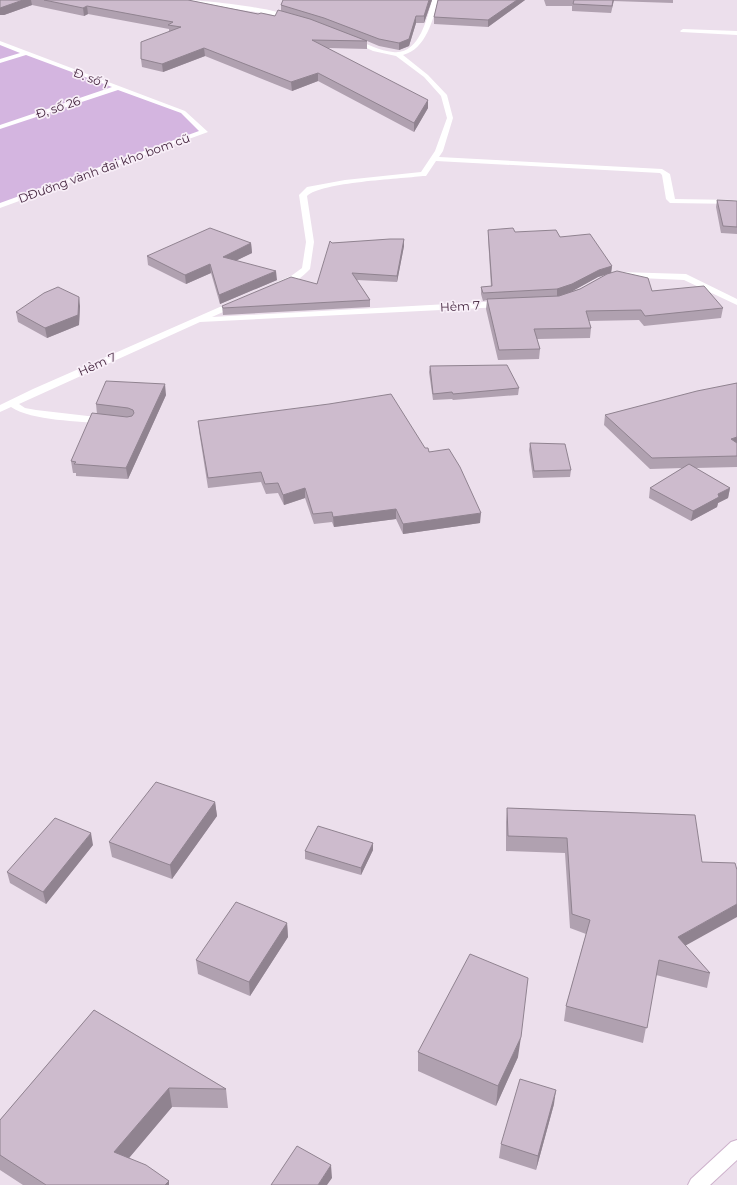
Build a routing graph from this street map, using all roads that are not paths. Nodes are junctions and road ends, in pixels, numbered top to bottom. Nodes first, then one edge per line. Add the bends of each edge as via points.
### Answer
1 (186, 0) edge
2 (435, 0) edge
3 (298, 20) edge
4 (683, 31) dead end
5 (737, 33) edge
6 (344, 36) edge
7 (0, 43) edge
8 (26, 53) junction
9 (398, 54) junction
10 (0, 61) edge
11 (117, 88) junction
12 (183, 112) joint
13 (0, 127) edge
14 (434, 159) junction
15 (737, 202) edge
16 (3, 205) edge
17 (612, 276) edge
18 (270, 288) edge
19 (243, 299) edge
20 (737, 302) edge
21 (513, 303) edge
22 (195, 320) junction
23 (11, 404) junction
24 (0, 409) edge
25 (113, 422) edge
26 (737, 1148) edge
27 (697, 1185) edge

1 - 3 street via 270,12
2 - 9 street via 429,25 414,47
4 - 5 street
6 - 9 street via 375,49
7 - 8 street, Đ. số 1
8 - 10 street
8 - 11 street, Đ. số 1
9 - 14 street via 426,76 444,95 450,118
11 - 12 street, Đ. số 1
11 - 13 street, Đ, số 26
12 - 16 street, DĐường vành đai kho bom cũ via 204,132
14 - 15 street via 662,171 666,174 670,199 673,201
14 - 18 street via 423,174 345,182 310,189 303,194 310,242 306,269 294,278
17 - 20 street via 686,277
19 - 22 street, Hẻm 7
21 - 22 street, Hẻm 7
22 - 23 street, Hẻm 7
23 - 24 street, Hẻm 7
23 - 25 street via 36,413
26 - 27 street

